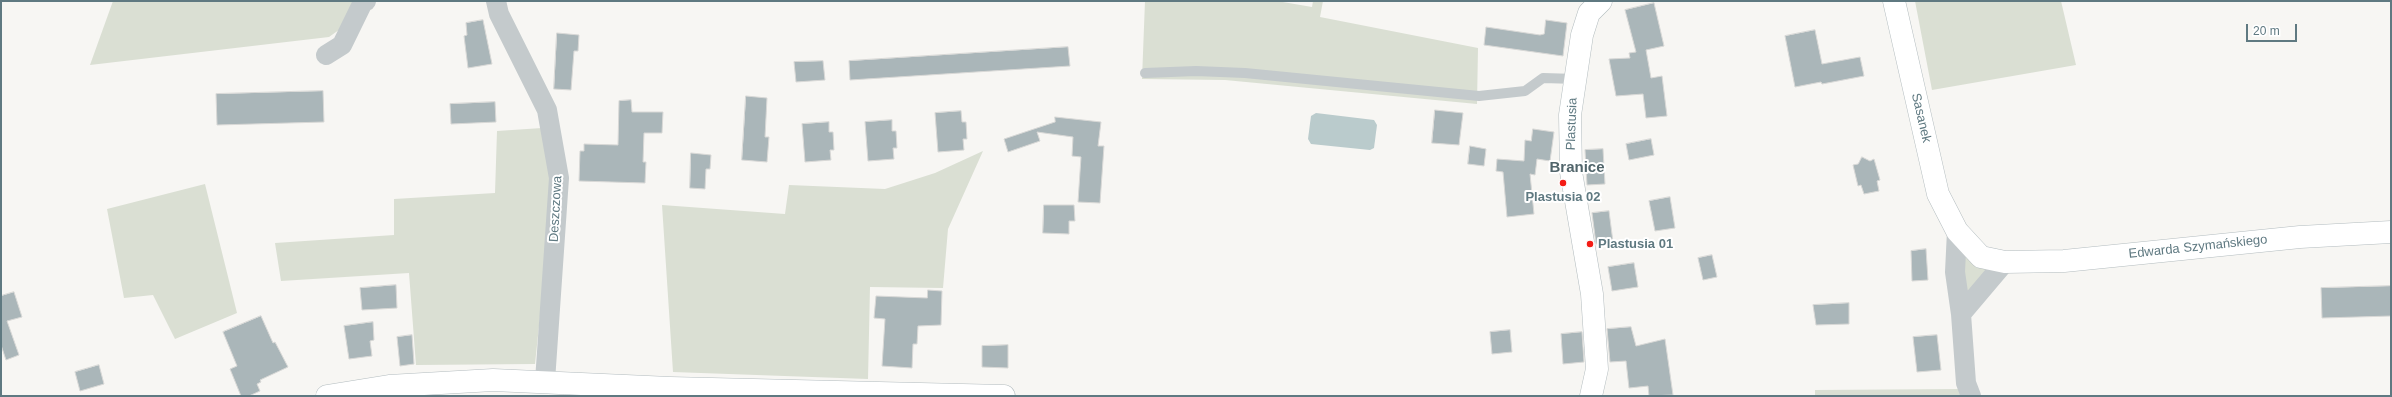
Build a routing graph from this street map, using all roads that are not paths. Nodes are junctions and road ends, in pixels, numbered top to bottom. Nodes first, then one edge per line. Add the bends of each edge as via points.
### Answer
1 (366, 1) edge
2 (496, 1) edge
3 (1600, 1) edge
4 (1894, 1) edge
5 (326, 55) dead end
6 (1146, 73) dead end
7 (1576, 79) junction
8 (1957, 231) junction
9 (2391, 232) edge
10 (2005, 262) junction
11 (1961, 314) junction
12 (545, 382) junction
13 (466, 388) edge
14 (327, 396) edge
15 (1004, 396) edge
16 (1591, 396) edge
17 (1971, 396) edge

1 - 5 street via 363,2 342,45
2 - 12 street, Deszczowa via 499,14 547,110 560,178
3 - 7 street, Plastusia via 1589,13 1584,28
4 - 8 street, Sasanek via 1938,194
6 - 7 lane via 1245,73 1479,96 1525,91 1543,78
7 - 16 street, Plastusia via 1570,115 1571,172 1592,294 1597,369
8 - 10 street, Edwarda Szymańskiego via 1981,257
8 - 11 street via 1955,272
9 - 10 street, Edwarda Szymańskiego via 2292,238 2064,261
10 - 11 street
11 - 17 street via 1966,383
12 - 13 street
12 - 15 street via 670,388
13 - 14 street via 389,386

